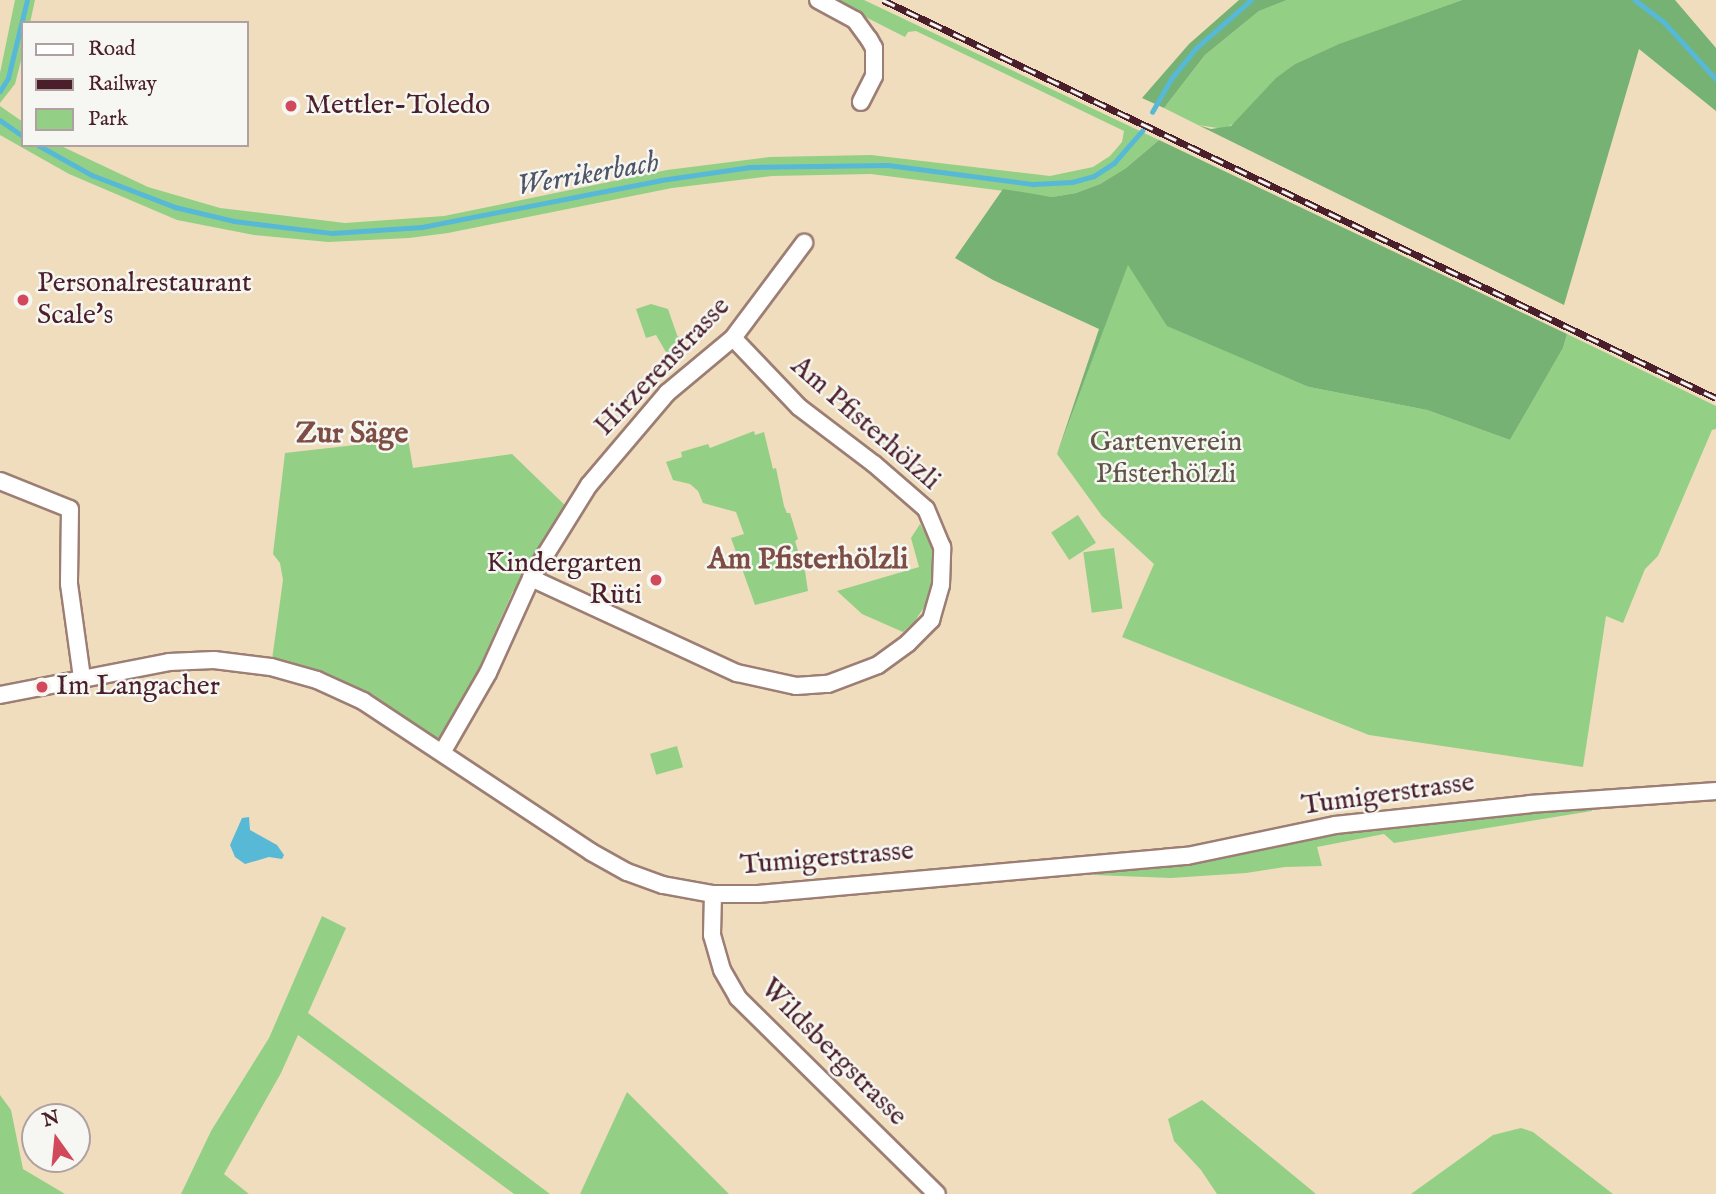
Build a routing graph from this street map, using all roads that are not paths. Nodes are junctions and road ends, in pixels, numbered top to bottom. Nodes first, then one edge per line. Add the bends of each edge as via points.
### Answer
1 (818, 0) edge
2 (861, 103) dead end
3 (804, 243) dead end
4 (733, 338) junction
5 (0, 481) edge
6 (531, 578) junction
7 (82, 678) junction
8 (0, 695) edge
9 (443, 751) junction
10 (1716, 791) edge
11 (713, 894) junction
12 (937, 1194) edge

1 - 2 street via 855,20 869,38 874,76
3 - 4 street, Hirzerenstrasse
4 - 6 street, Hirzerenstrasse via 667,393 620,448 583,494
4 - 6 street, Am Pfisterhölzli via 799,407 926,509 942,547 941,585 931,620 878,665 828,684 796,686 745,676
5 - 7 street via 69,509 69,584
6 - 9 street, Hirzerenstrasse via 488,673
7 - 8 street, Tumigerstrasse
7 - 9 street, Tumigerstrasse via 169,662 214,660 271,667 317,680 363,701
9 - 11 street, Tumigerstrasse via 627,872 663,885
10 - 11 street, Tumigerstrasse via 1530,803 1335,825 1187,856 758,894
11 - 12 street, Wildsbergstrasse via 712,935 722,970 738,998

